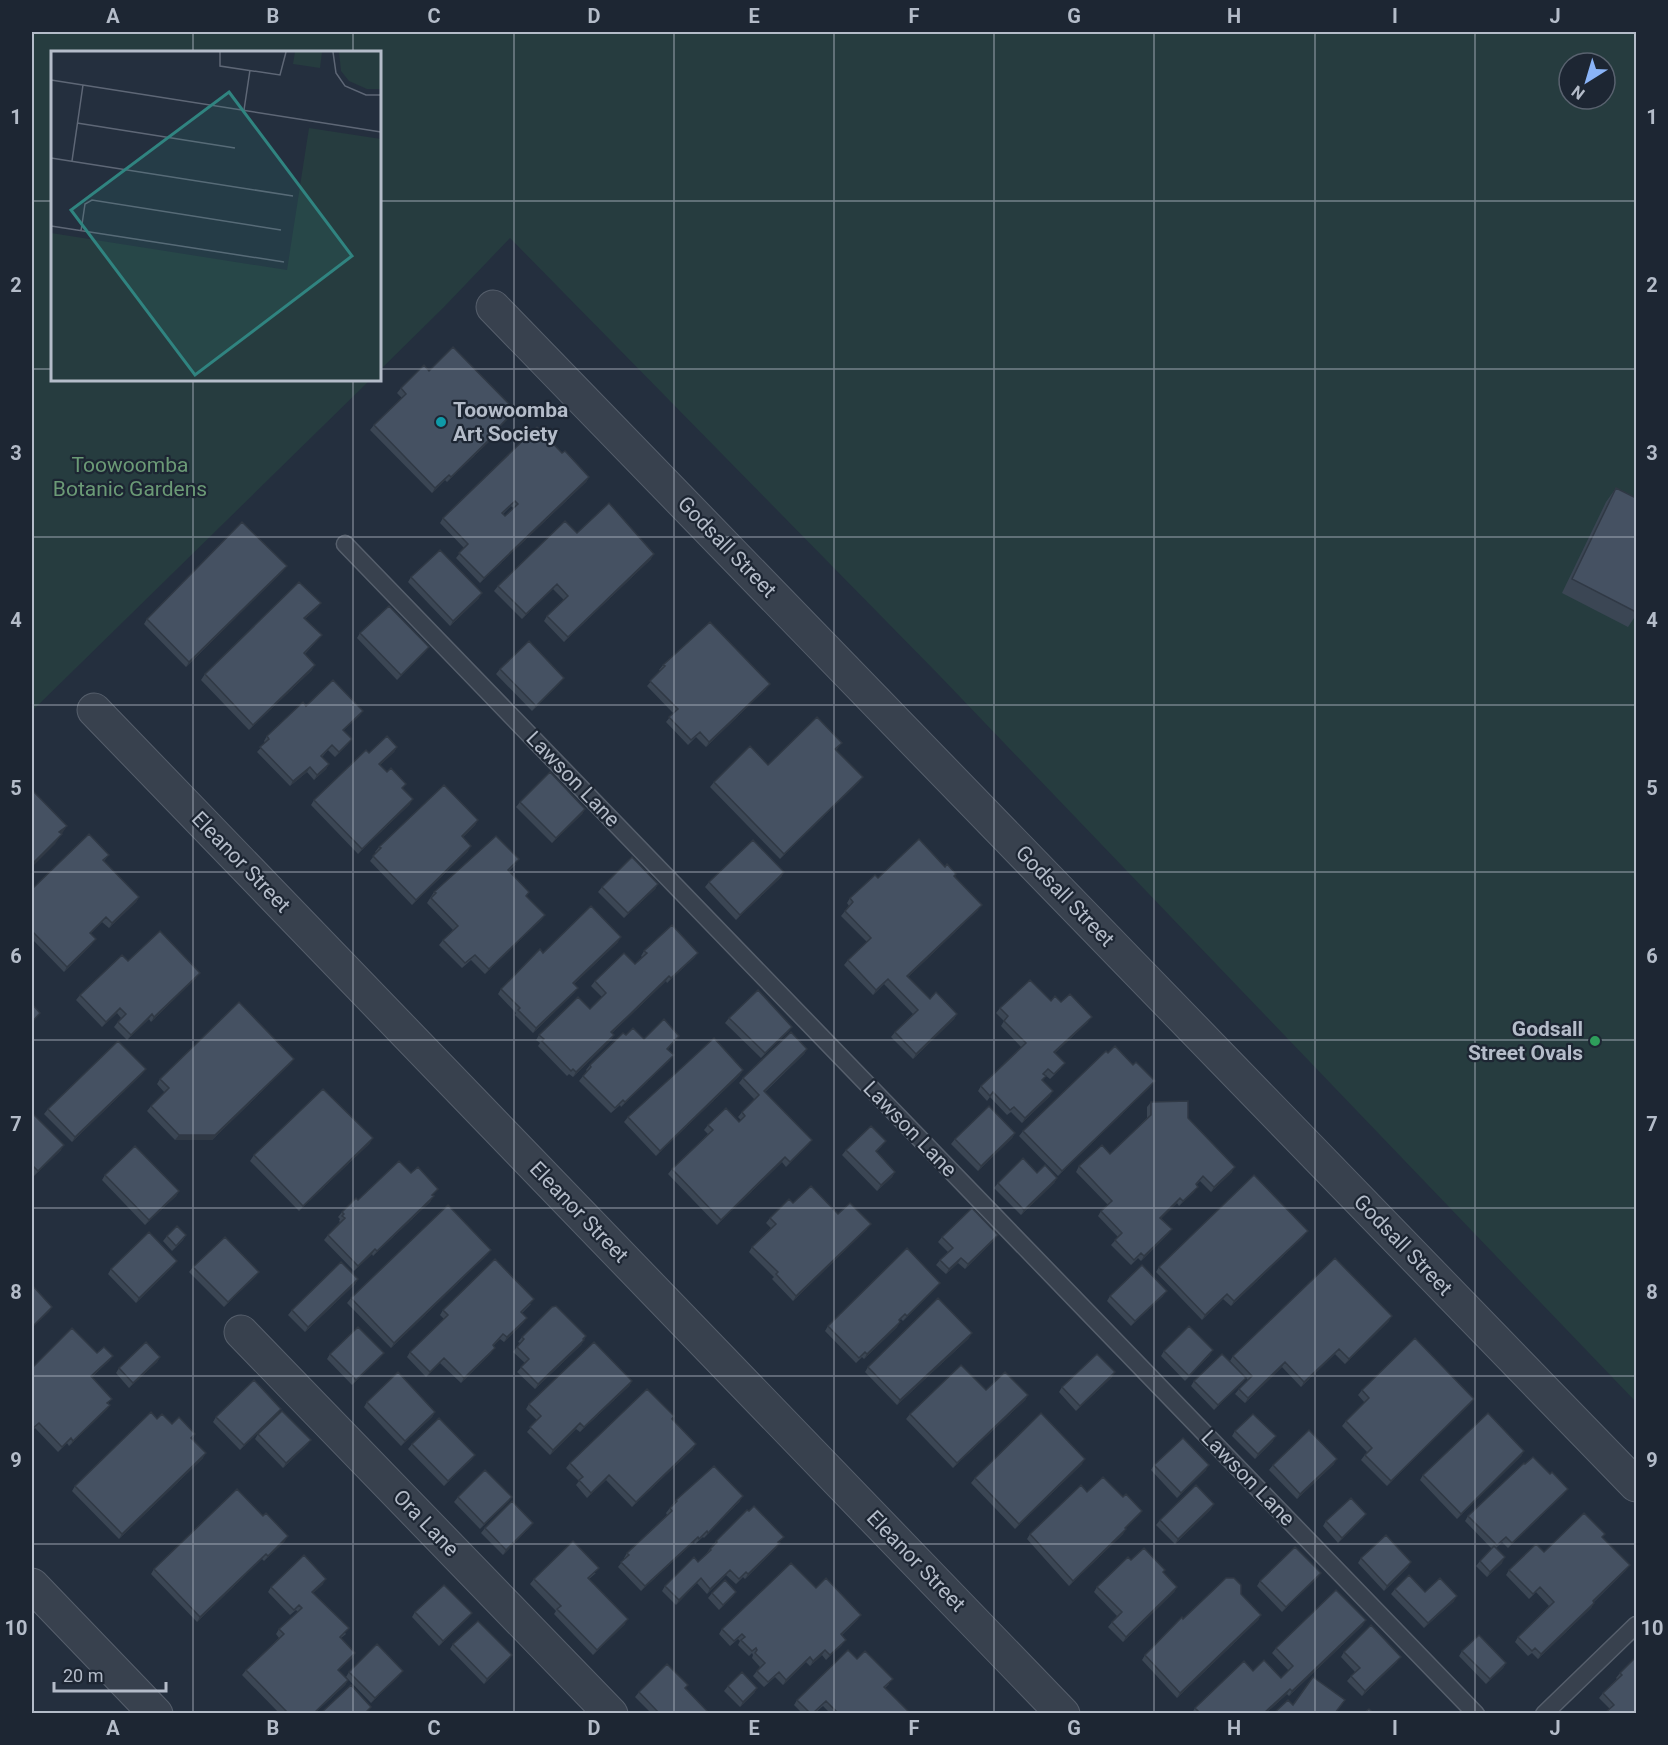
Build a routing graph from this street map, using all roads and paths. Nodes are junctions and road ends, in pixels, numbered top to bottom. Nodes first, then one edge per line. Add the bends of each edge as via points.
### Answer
1 (493, 307) dead end
2 (345, 543) dead end
3 (94, 710) dead end
4 (240, 1332) dead end
5 (1636, 1485) edge
6 (32, 1585) edge
7 (1636, 1625) edge
8 (156, 1713) edge
9 (611, 1713) edge
10 (1063, 1713) edge
11 (1476, 1713) edge
12 (1544, 1713) edge

1 - 5 street, Godsall Street
2 - 11 lane, Lawson Lane
3 - 10 street, Eleanor Street
4 - 9 street, Ora Lane
6 - 8 street
7 - 12 lane

